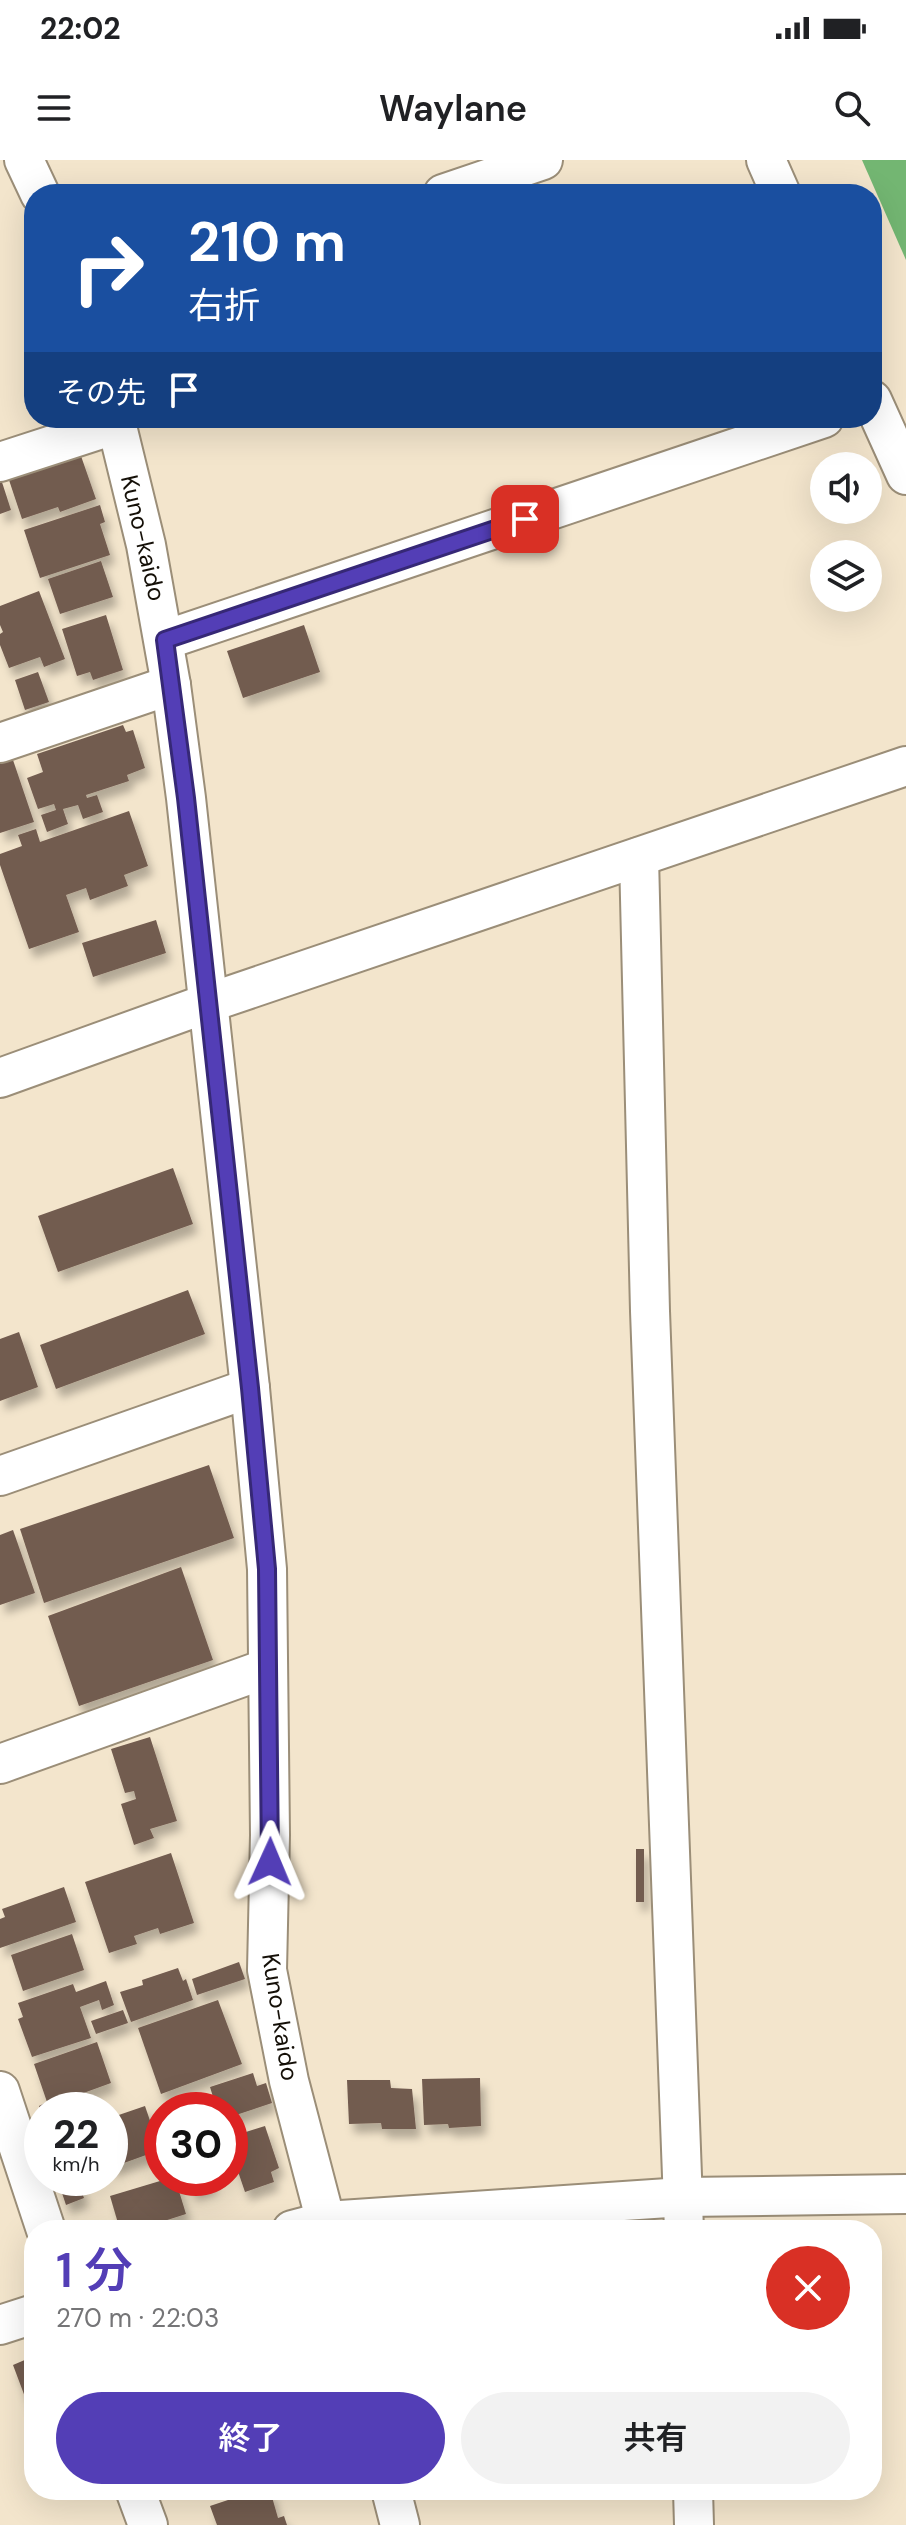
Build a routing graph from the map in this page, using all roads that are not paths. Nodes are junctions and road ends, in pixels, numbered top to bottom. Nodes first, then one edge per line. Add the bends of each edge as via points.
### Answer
1 (543, 160) edge
2 (766, 160) edge
3 (472, 184) edge
4 (777, 184) edge
5 (882, 423) edge
6 (96, 428) edge
7 (118, 428) edge
8 (794, 428) edge
9 (0, 462) edge
10 (906, 475) edge
11 (165, 640) junction
12 (171, 685) junction
13 (0, 743) edge
14 (906, 766) edge
15 (639, 857) junction
16 (208, 1003) junction
17 (60, 1056) junction
18 (0, 1078) edge
19 (0, 1088) edge
20 (250, 1388) junction
21 (0, 1476) edge
22 (268, 1668) junction
23 (0, 1764) edge
24 (0, 2091) edge
25 (906, 2194) edge
26 (684, 2213) edge
27 (43, 2220) edge
28 (314, 2220) edge
29 (500, 2220) edge
30 (24, 2317) edge
31 (0, 2325) edge
32 (139, 2500) edge
33 (394, 2500) edge
34 (693, 2500) edge
35 (148, 2525) edge
36 (400, 2525) edge
37 (694, 2525) edge

1 - 3 street
2 - 4 street
5 - 10 street
6 - 9 street
7 - 11 street, Kuno-kaido
8 - 11 street
11 - 12 street, Kuno-kaido
12 - 13 street
12 - 16 street, Kuno-kaido
14 - 15 street
15 - 16 street
15 - 26 street via 650,1311
16 - 17 street
16 - 20 street, Kuno-kaido
17 - 18 street
17 - 19 street
20 - 21 street
20 - 22 street, Kuno-kaido via 267,1569
22 - 23 street
22 - 28 street, Kuno-kaido via 267,1970
24 - 27 street
25 - 26 street
26 - 29 street
30 - 31 street
32 - 35 street
33 - 36 street
34 - 37 street

